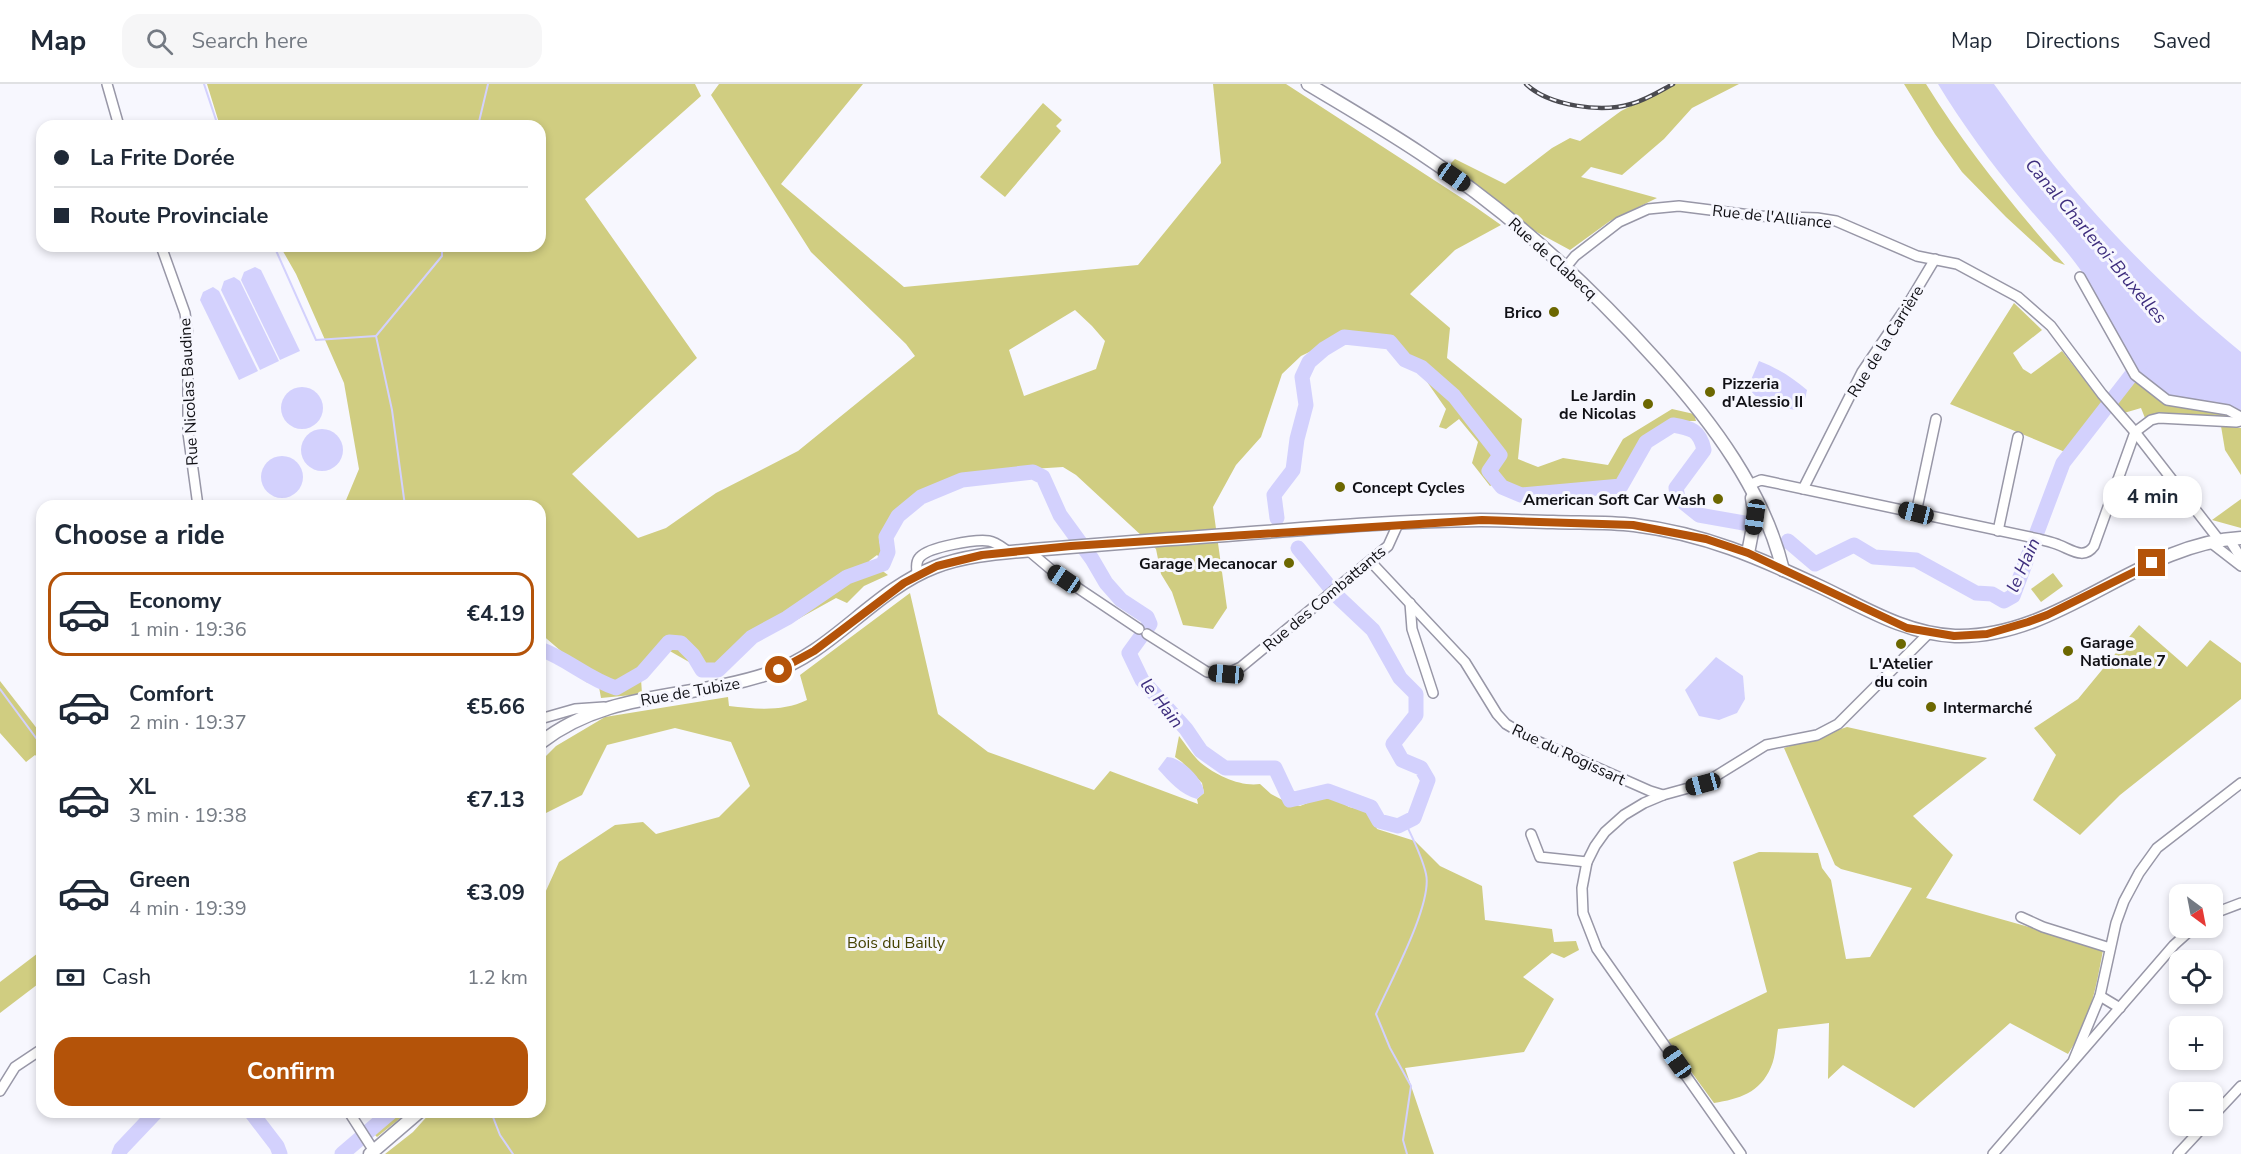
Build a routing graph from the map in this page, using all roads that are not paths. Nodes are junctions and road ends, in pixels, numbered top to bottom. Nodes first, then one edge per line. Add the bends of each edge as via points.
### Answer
1 (107, 84) edge
2 (1308, 84) edge
3 (117, 120) edge
4 (163, 252) edge
5 (1935, 259) junction
6 (1566, 267) junction
7 (2079, 277) dead end
8 (1936, 419) dead end
9 (2241, 419) edge
10 (2135, 432) junction
11 (2018, 437) dead end
12 (1749, 485) junction
13 (1803, 489) junction
14 (197, 500) edge
15 (1916, 513) junction
16 (1398, 524) junction
17 (1998, 531) junction
18 (2225, 540) edge
19 (1029, 550) junction
20 (1748, 553) junction
21 (2241, 558) edge
22 (1370, 561) junction
23 (2241, 566) edge
24 (1783, 570) junction
25 (1410, 603) junction
26 (1929, 633) junction
27 (1433, 693) dead end
28 (609, 707) junction
29 (546, 717) edge
30 (546, 739) edge
31 (2241, 783) edge
32 (1663, 795) junction
33 (1531, 834) dead end
34 (1587, 862) junction
35 (2241, 903) edge
36 (2223, 910) edge
37 (2021, 917) dead end
38 (2182, 938) edge
39 (2109, 948) junction
40 (2100, 996) junction
41 (2121, 1008) junction
42 (36, 1053) edge
43 (2074, 1059) junction
44 (2241, 1086) edge
45 (0, 1091) edge
46 (2223, 1105) edge
47 (354, 1118) edge
48 (412, 1118) edge
49 (2195, 1136) edge
50 (372, 1152) edge
51 (1741, 1154) edge
52 (1993, 1154) edge
53 (2178, 1154) edge

1 - 3 street
2 - 6 main road, Rue de Clabecq via 1437,165
4 - 14 street, Rue Nicolas Baudine via 185,313 188,433
5 - 6 street, Rue de l'Alliance via 1917,256 1836,222 1679,206 1648,209 1619,222
5 - 10 street, Rue de l'Alliance via 1957,264 2018,297 2051,326
5 - 13 street, Rue de la Carrière via 1862,372
6 - 12 main road, Rue de Clabecq via 1617,316 1684,391
7 - 9 street via 2133,373 2167,400 2228,410
8 - 15 street
9 - 10 street via 2236,422 2159,418
10 - 17 street via 2090,551 2072,552 2039,539
10 - 18 street, Rue de l'Alliance
11 - 17 street
12 - 13 street via 1761,480
12 - 20 main road, Rue de Clabecq via 1755,517
12 - 24 main road, Rue de Clabecq via 1766,516
13 - 15 street
15 - 17 street
16 - 19 main road, Rue de Tubize
16 - 20 main road, Rue de Tubize via 1482,520 1633,525 1706,539
16 - 22 street, Rue des Combattants via 1388,546
18 - 21 street
18 - 23 street
18 - 26 main road, Rue de Tubize via 2165,557 2009,630 1954,636
19 - 22 street, Rue des Combattants via 1054,572 1208,672 1226,674 1241,667
19 - 28 main road, Rue de Tubize via 955,561 917,575 814,651 779,670 740,682
20 - 24 main road, Rue de Tubize
22 - 25 street, Rue du Rogissart
24 - 26 main road, Rue de Tubize via 1907,628
25 - 27 street via 1412,629
25 - 32 street, Rue du Rogissart via 1465,662 1506,724
26 - 32 street via 1838,724 1817,735 1766,745 1703,784
28 - 29 street, Rue de Tubize via 575,708
28 - 30 main road, Rue de Tubize via 577,719
31 - 39 street via 2157,848 2124,900
32 - 34 street via 1624,815 1605,832
33 - 34 street via 1540,857
34 - 51 street via 1583,913 1596,949
35 - 36 street
37 - 39 street
38 - 41 street
39 - 40 street
40 - 41 street
40 - 43 street
41 - 43 street
42 - 45 street via 15,1067
43 - 52 street
44 - 46 street
47 - 50 street
48 - 50 main road
49 - 53 street

